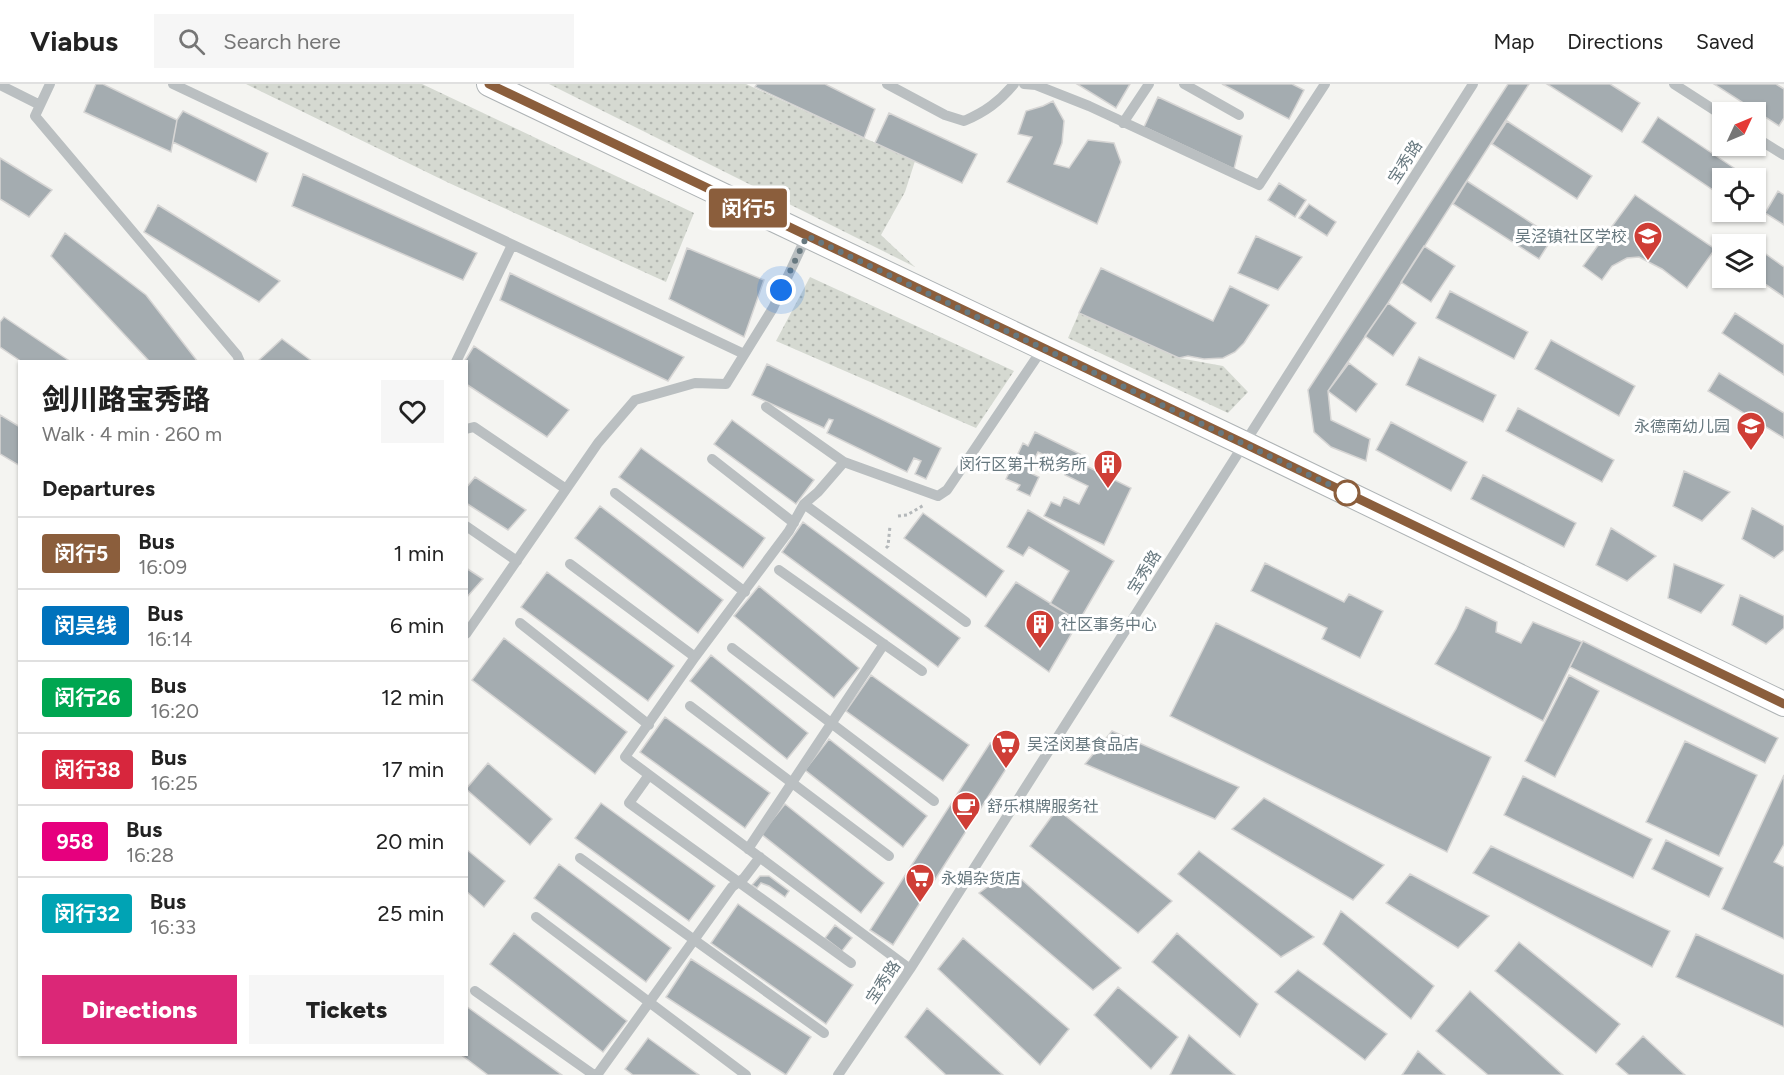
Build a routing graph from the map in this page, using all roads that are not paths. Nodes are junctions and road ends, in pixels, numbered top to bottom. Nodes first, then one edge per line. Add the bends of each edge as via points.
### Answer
1 (50, 84) edge
2 (173, 84) edge
3 (489, 84) edge
4 (887, 84) edge
5 (1014, 84) edge
6 (1024, 84) edge
7 (1149, 84) edge
8 (1184, 84) edge
9 (1325, 84) edge
10 (1473, 84) edge
11 (1674, 84) edge
12 (0, 85) edge
13 (40, 105) junction
14 (1712, 109) edge
15 (1239, 115) dead end
16 (1123, 123) junction
17 (1766, 143) edge
18 (1784, 155) edge
19 (807, 236) junction
20 (512, 245) junction
21 (1043, 348) junction
22 (744, 354) junction
23 (239, 360) edge
24 (457, 360) edge
25 (766, 407) dead end
26 (468, 428) edge
27 (1243, 443) junction
28 (712, 459) dead end
29 (844, 462) junction
30 (566, 489) junction
31 (615, 494) dead end
32 (804, 504) junction
33 (794, 523) junction
34 (468, 527) edge
35 (517, 561) junction
36 (570, 564) dead end
37 (780, 570) dead end
38 (745, 592) junction
39 (966, 622) dead end
40 (520, 623) dead end
41 (468, 631) edge
42 (884, 644) junction
43 (732, 648) dead end
44 (695, 657) junction
45 (922, 671) dead end
46 (1784, 704) edge
47 (690, 706) dead end
48 (832, 724) junction
49 (649, 725) junction
50 (649, 775) junction
51 (792, 784) junction
52 (934, 801) dead end
53 (748, 849) junction
54 (889, 856) dead end
55 (760, 857) junction
56 (580, 858) dead end
57 (738, 882) junction
58 (536, 918) dead end
59 (694, 940) junction
60 (851, 963) dead end
61 (910, 969) junction
62 (475, 991) dead end
63 (649, 1002) junction
64 (824, 1034) dead end
65 (596, 1075) edge
66 (746, 1075) edge
67 (838, 1075) edge

1 - 13 street
2 - 20 street
3 - 19 main road
4 - 5 street via 964,121 984,113
6 - 16 street via 1036,85
7 - 16 street
8 - 15 street
9 - 16 street via 1259,185
10 - 27 street, 宝秀路
11 - 14 street
12 - 13 street
13 - 23 street via 35,116
17 - 18 street
19 - 21 main road
19 - 22 street via 773,308
20 - 22 street
20 - 24 street
21 - 27 main road
21 - 29 street via 947,490 938,496
22 - 30 street via 726,384 695,383 635,400
25 - 29 street
26 - 30 street via 474,427
27 - 46 main road
27 - 61 street, 宝秀路
28 - 33 street
29 - 32 street
30 - 35 street
31 - 38 street
32 - 33 street
32 - 39 street
33 - 38 street
34 - 35 street
35 - 41 street
36 - 44 street
37 - 42 street
38 - 44 street
40 - 49 street
42 - 45 street
42 - 48 street
43 - 48 street
44 - 49 street
47 - 51 street
48 - 51 street
48 - 52 street
49 - 50 street via 625,757
50 - 53 street
50 - 57 street via 629,803
51 - 53 street
51 - 54 street
53 - 55 street
55 - 57 street
55 - 61 street
56 - 59 street
57 - 59 street
57 - 60 street
58 - 63 street
59 - 63 street
59 - 64 street
61 - 67 street, 宝秀路
62 - 65 street
63 - 65 street
63 - 66 street

